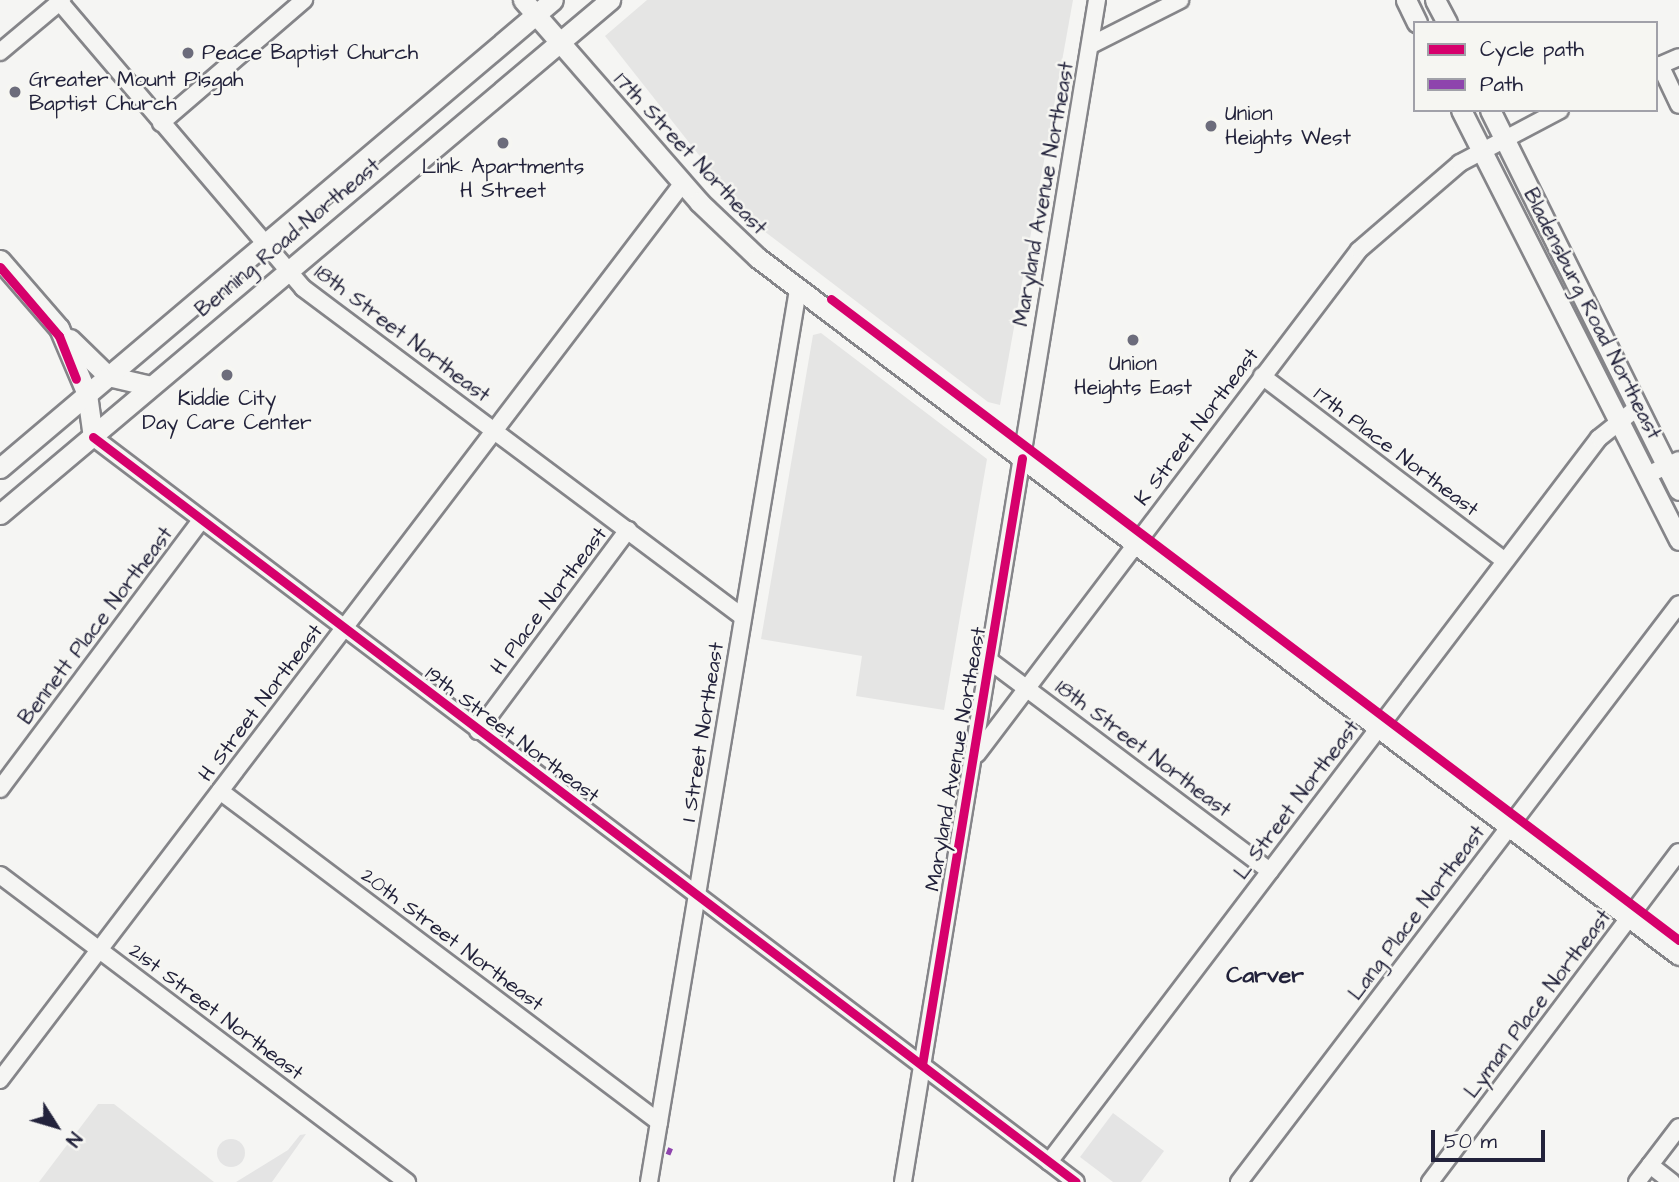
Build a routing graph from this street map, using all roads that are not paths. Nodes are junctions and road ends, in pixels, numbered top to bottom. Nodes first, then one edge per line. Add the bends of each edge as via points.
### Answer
1 (304, 0) edge
2 (553, 0) edge
3 (610, 0) edge
4 (1097, 0) edge
5 (1180, 0) edge
6 (1406, 0) edge
7 (60, 1) edge
8 (529, 8) edge
9 (1416, 21) edge
10 (558, 41) junction
11 (1091, 45) junction
12 (0, 52) edge
13 (1679, 57) edge
14 (1658, 66) edge
15 (1679, 105) edge
16 (1462, 112) edge
17 (1491, 112) edge
18 (1556, 112) edge
19 (161, 123) junction
20 (1503, 138) junction
21 (1481, 151) junction
22 (682, 184) junction
23 (265, 245) junction
24 (0, 260) edge
25 (287, 270) junction
26 (798, 290) junction
27 (59, 328) junction
28 (108, 376) junction
29 (1262, 376) junction
30 (151, 386) junction
31 (87, 394) junction
32 (1638, 407) junction
33 (1620, 417) junction
34 (495, 430) junction
35 (93, 437) junction
36 (1022, 458) junction
37 (1673, 463) edge
38 (0, 468) edge
39 (1647, 475) junction
40 (1679, 490) edge
41 (0, 514) edge
42 (200, 522) junction
43 (628, 530) junction
44 (1679, 540) edge
45 (1135, 543) junction
46 (1505, 561) junction
47 (1679, 604) edge
48 (743, 617) junction
49 (343, 630) junction
50 (990, 661) junction
51 (1027, 688) junction
52 (1379, 728) junction
53 (478, 731) junction
54 (975, 758) junction
55 (0, 789) edge
56 (220, 791) junction
57 (1509, 826) junction
58 (1679, 852) edge
59 (1270, 871) junction
60 (0, 875) edge
61 (696, 897) junction
62 (1629, 917) junction
63 (100, 950) junction
64 (1679, 955) edge
65 (922, 1065) junction
66 (0, 1080) edge
67 (659, 1122) junction
68 (1679, 1127) edge
69 (1049, 1162) junction
70 (1650, 1165) junction
71 (407, 1182) edge
72 (649, 1182) edge
73 (903, 1182) edge
74 (1076, 1182) edge
75 (1239, 1182) edge
76 (1430, 1182) edge
77 (1637, 1182) edge
78 (1672, 1182) edge

1 - 19 street
2 - 8 main road, Benning Road Northeast
3 - 10 main road, Benning Road Northeast
4 - 11 street, Maryland Avenue Northeast
5 - 11 street
6 - 9 main road
7 - 12 street
7 - 19 street, 18th Street Northeast
8 - 10 main road, 17th Street Northeast
8 - 23 main road, Benning Road Northeast
10 - 22 main road, 17th Street Northeast
10 - 25 main road, Benning Road Northeast
11 - 36 street, Maryland Avenue Northeast
13 - 14 street
14 - 15 street
16 - 21 main road, Bladensburg Road Northeast
17 - 20 main road, Bladensburg Road Northeast
18 - 20 street, K Street Northeast
19 - 23 street, 18th Street Northeast
20 - 21 street, K Street Northeast
20 - 32 main road, Bladensburg Road Northeast
21 - 29 street, K Street Northeast via 1371,238
21 - 33 main road, Bladensburg Road Northeast
22 - 26 main road, 17th Street Northeast via 728,233
22 - 34 street, H Street Northeast
23 - 25 street, 18th Street Northeast
23 - 28 main road, Benning Road Northeast
24 - 27 main road
25 - 30 main road, Benning Road Northeast
25 - 34 street, 18th Street Northeast
26 - 36 main road, 17th Street Northeast
26 - 48 street, I Street Northeast
27 - 28 main road
27 - 31 main road
28 - 30 main road
28 - 31 main road, Benning Road Northeast
29 - 45 street, K Street Northeast
29 - 46 street, 17th Place Northeast
30 - 35 main road, Benning Road Northeast
31 - 35 main road
31 - 38 main road, Benning Road Northeast
32 - 33 street, L Street Northeast
32 - 37 main road, Bladensburg Road Northeast
33 - 39 main road, Bladensburg Road Northeast
33 - 46 street, L Street Northeast
34 - 43 street, 18th Street Northeast
34 - 49 street, H Street Northeast
35 - 41 main road, Benning Road Northeast
35 - 42 street, 19th Street Northeast
36 - 45 main road, 17th Street Northeast
36 - 50 street, Maryland Avenue Northeast
37 - 39 street
37 - 40 main road, Bladensburg Road Northeast
39 - 44 main road, Bladensburg Road Northeast
42 - 49 street, 19th Street Northeast
42 - 55 street, Bennett Place Northeast
43 - 48 street, 18th Street Northeast
43 - 53 street, H Place Northeast
45 - 51 street, K Street Northeast
45 - 52 main road, 17th Street Northeast
46 - 52 street, L Street Northeast
47 - 57 street, Lang Place Northeast
48 - 61 street, I Street Northeast
49 - 53 street, 19th Street Northeast
49 - 56 street, H Street Northeast
50 - 51 street, 18th Street Northeast
50 - 54 street, Maryland Avenue Northeast
51 - 54 street, K Street Northeast
51 - 59 street, 18th Street Northeast
52 - 57 main road, 17th Street Northeast
52 - 59 street, L Street Northeast
53 - 61 street, 19th Street Northeast
54 - 65 street, Maryland Avenue Northeast
56 - 63 street, H Street Northeast
56 - 67 street, 20th Street Northeast
57 - 62 main road, 17th Street Northeast
57 - 75 street, Lang Place Northeast
58 - 62 street, Lyman Place Northeast
59 - 69 street, L Street Northeast
60 - 63 street, 21st Street Northeast
61 - 65 street, 19th Street Northeast
61 - 67 street, I Street Northeast
62 - 64 main road, 17th Street Northeast
62 - 76 street, Lyman Place Northeast
63 - 66 street, H Street Northeast
63 - 71 street, 21st Street Northeast
65 - 69 street, 19th Street Northeast
65 - 73 street, Maryland Avenue Northeast
67 - 72 street, I Street Northeast
68 - 70 street
69 - 74 street, 19th Street Northeast
70 - 77 street
70 - 78 street

